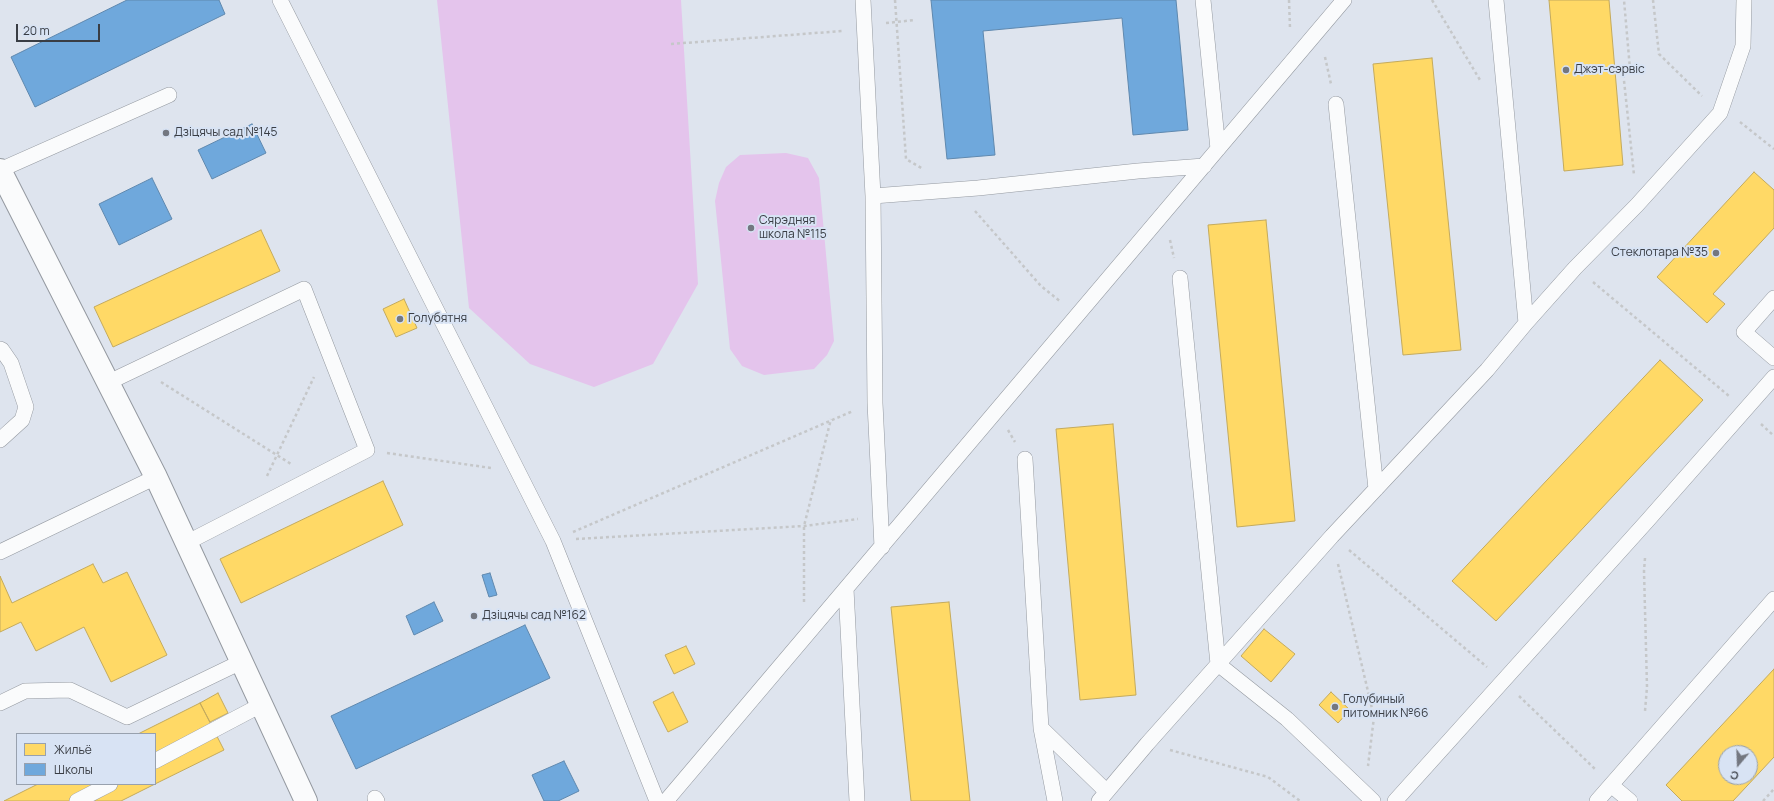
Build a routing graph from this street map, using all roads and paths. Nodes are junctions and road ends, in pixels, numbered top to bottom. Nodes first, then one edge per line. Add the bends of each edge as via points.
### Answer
1 (280, 0) edge
2 (863, 0) edge
3 (1203, 0) edge
4 (1344, 0) edge
5 (1432, 0) edge
6 (1496, 0) edge
7 (1624, 0) edge
8 (1653, 0) edge
9 (1744, 0) edge
10 (915, 20) dead end
11 (897, 21) dead end
12 (843, 30) dead end
13 (1319, 30) junction
14 (671, 44) dead end
15 (1624, 71) junction
16 (1615, 72) dead end
17 (1480, 80) dead end
18 (169, 95) dead end
19 (1336, 104) joint
20 (1720, 113) junction
21 (1218, 149) junction
22 (1774, 149) edge
23 (1204, 166) junction
24 (0, 170) edge
25 (872, 196) junction
26 (1637, 205) junction
27 (1164, 214) junction
28 (1575, 268) junction
29 (1180, 278) joint
30 (1774, 298) edge
31 (1526, 323) junction
32 (328, 348) junction
33 (0, 349) edge
34 (1774, 358) edge
35 (138, 368) junction
36 (1774, 377) edge
37 (107, 383) junction
38 (874, 403) junction
39 (1745, 409) junction
40 (996, 411) junction
41 (831, 419) junction
42 (0, 440) edge
43 (367, 450) junction
44 (277, 454) junction
45 (1025, 459) joint
46 (518, 471) junction
47 (156, 477) junction
48 (313, 478) junction
49 (1376, 489) junction
50 (250, 510) junction
51 (880, 516) junction
52 (1648, 520) junction
53 (804, 526) junction
54 (1332, 536) junction
55 (553, 541) junction
56 (186, 543) junction
57 (882, 547) junction
58 (0, 552) edge
59 (846, 589) junction
60 (1774, 599) edge
61 (804, 638) junction
62 (241, 662) junction
63 (1218, 664) junction
64 (1504, 681) junction
65 (0, 703) edge
66 (261, 705) junction
67 (1041, 728) junction
68 (1147, 744) junction
69 (1643, 749) junction
70 (156, 759) edge
71 (108, 785) edge
72 (1611, 785) junction
73 (1774, 789) edge
74 (1102, 796) edge
75 (1370, 797) edge
76 (77, 801) edge
77 (306, 801) edge
78 (658, 801) edge
79 (666, 801) edge
80 (857, 801) edge
81 (1055, 801) edge
82 (1300, 801) edge
83 (1395, 801) edge
84 (1597, 801) edge
85 (1630, 801) edge
86 (1763, 801) edge

1 - 46 lane
2 - 25 lane
3 - 21 lane
4 - 13 lane
5 - 17 path
6 - 31 lane
7 - 15 path via 1630,69
8 - 20 path via 1659,54
9 - 20 lane via 1743,46
10 - 11 path
12 - 14 path
13 - 19 path
13 - 21 lane
15 - 16 path
15 - 26 path
18 - 24 lane
19 - 49 lane
20 - 22 path via 1734,117
20 - 26 lane
21 - 23 lane
23 - 25 lane
23 - 27 lane
24 - 37 street
25 - 38 lane
26 - 28 lane
27 - 29 path
27 - 40 lane
28 - 31 lane
28 - 39 path
29 - 63 lane
30 - 34 lane via 1744,332
31 - 49 lane via 1487,370
32 - 35 lane via 304,289
32 - 43 lane
32 - 44 path
33 - 42 lane via 11,363 26,407 22,420
35 - 37 lane
35 - 44 path
36 - 39 lane
37 - 47 street
38 - 41 path
38 - 51 lane
39 - 52 lane
40 - 45 path
40 - 57 lane
41 - 53 path
41 - 55 path
43 - 46 path
43 - 48 lane
44 - 48 path
44 - 50 path
45 - 67 lane
46 - 55 lane
47 - 56 street
47 - 58 lane
48 - 50 lane
49 - 54 lane
50 - 56 lane
51 - 53 path
51 - 57 lane
52 - 64 lane
52 - 69 path via 1644,571 1647,687
53 - 55 path
53 - 61 path
54 - 63 lane
54 - 64 path
54 - 75 path via 1374,717
55 - 78 lane
56 - 62 street
57 - 59 lane
59 - 61 lane
59 - 80 lane
60 - 69 lane
61 - 79 lane
62 - 65 lane via 127,717 70,690 25,691
62 - 66 street
63 - 68 lane
63 - 75 lane via 1287,719
64 - 72 path
64 - 83 lane
66 - 70 lane
66 - 77 street
67 - 74 lane
67 - 81 lane
68 - 74 lane
68 - 82 path via 1268,777
69 - 72 lane
71 - 76 lane
72 - 84 lane
72 - 85 lane
73 - 86 path

